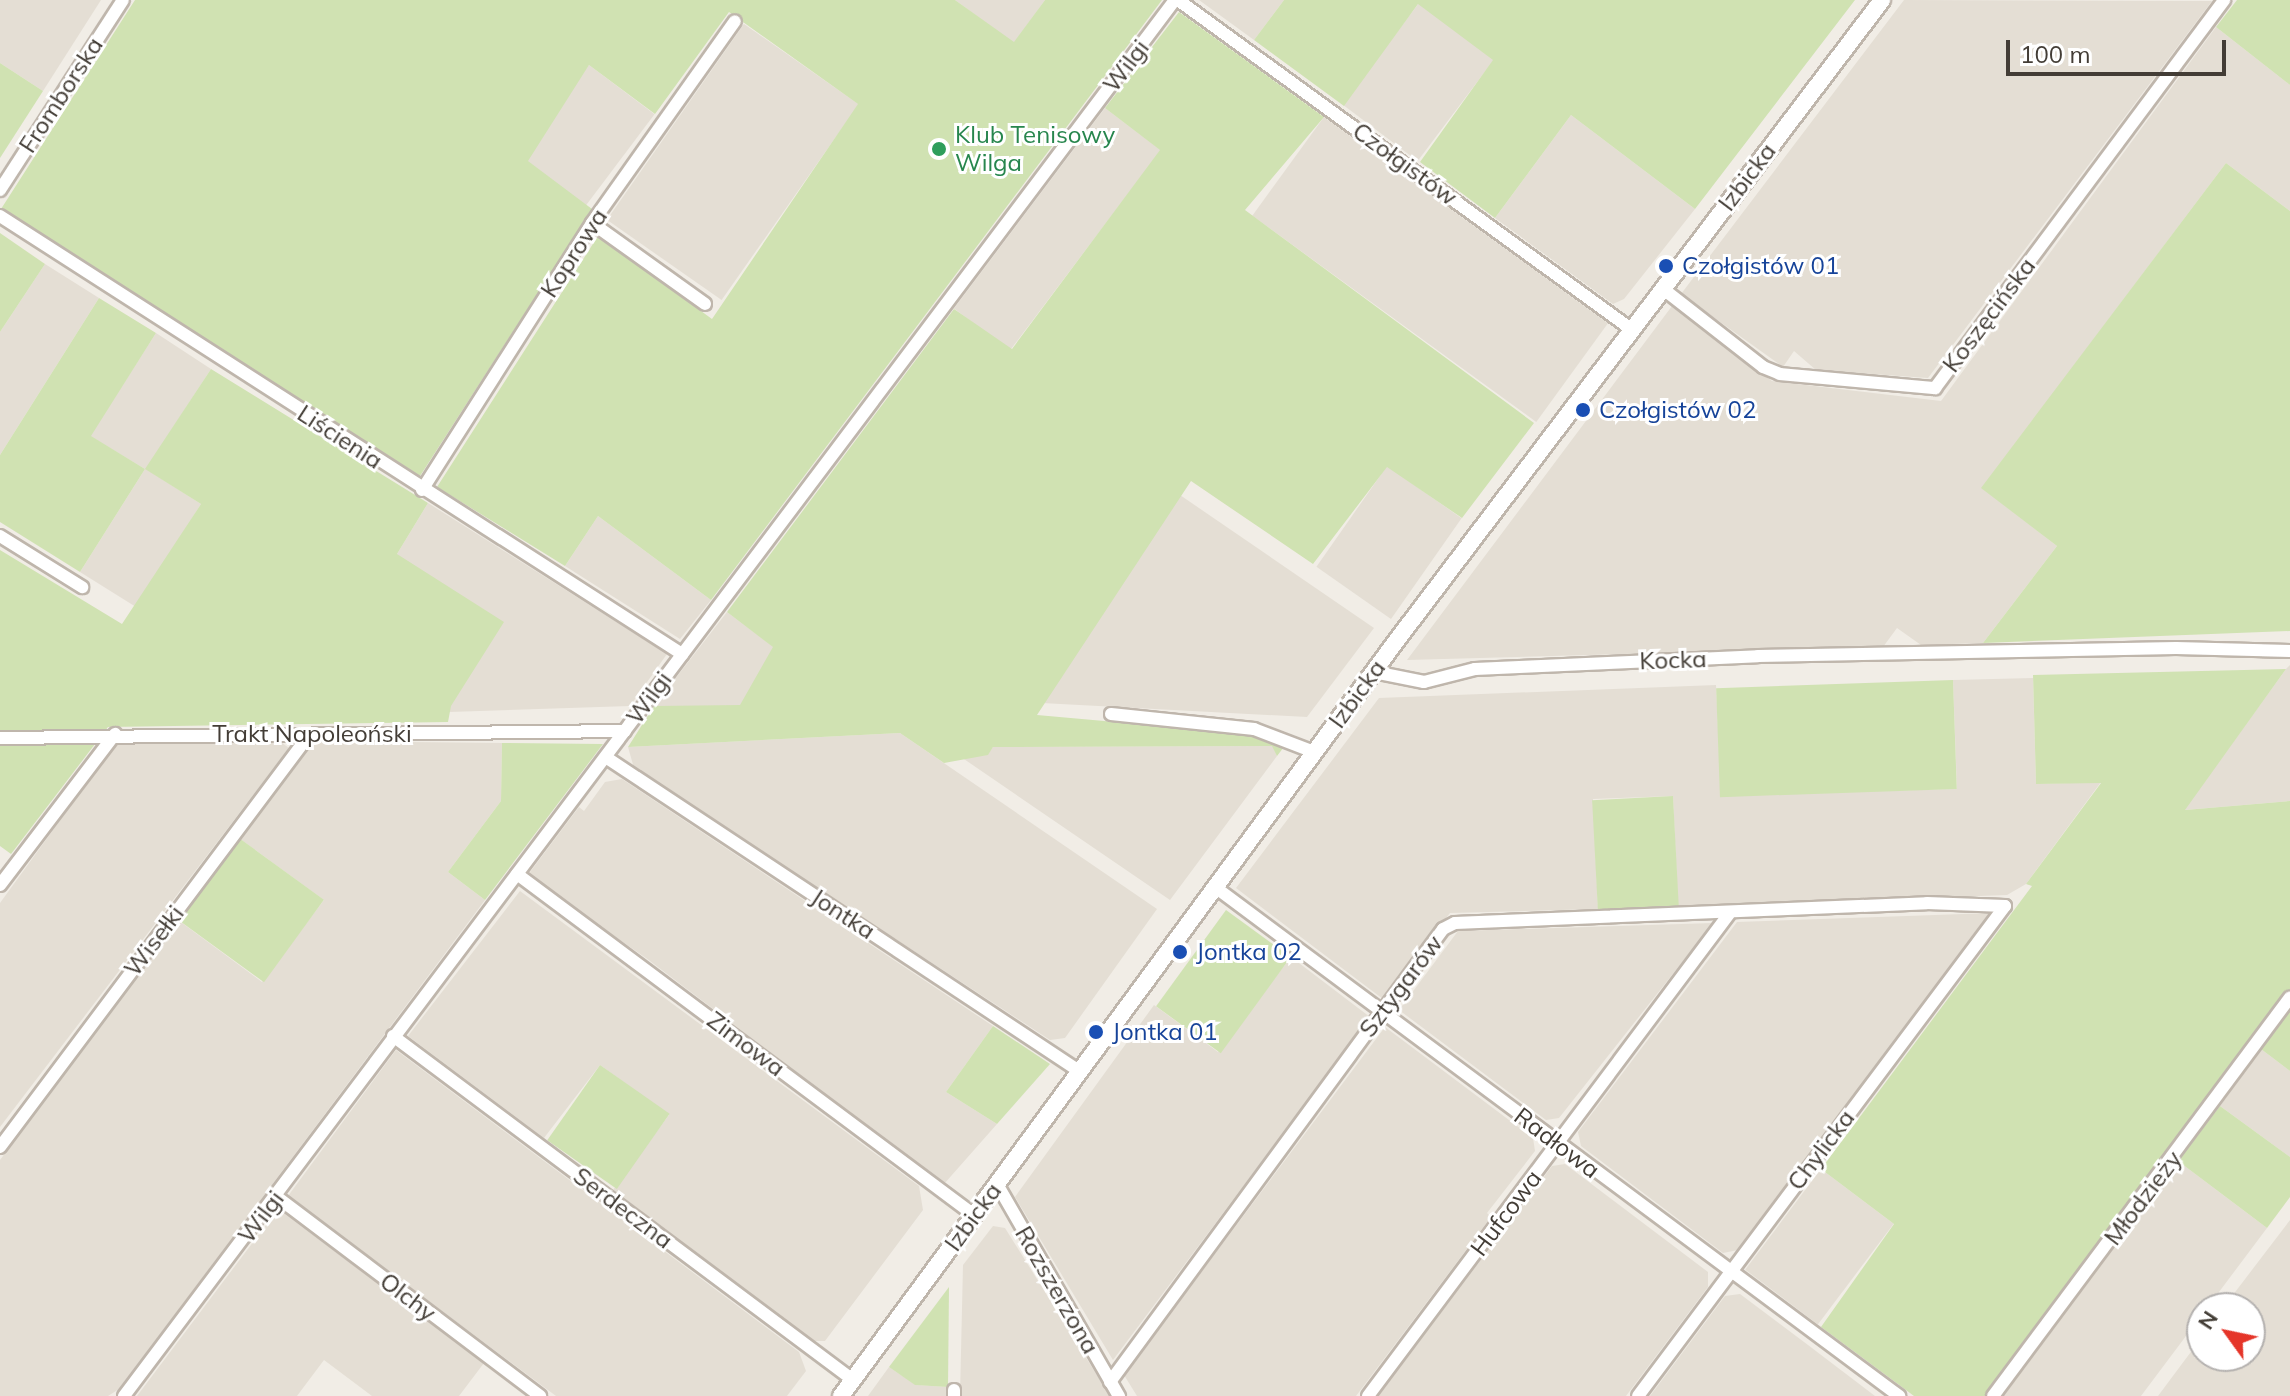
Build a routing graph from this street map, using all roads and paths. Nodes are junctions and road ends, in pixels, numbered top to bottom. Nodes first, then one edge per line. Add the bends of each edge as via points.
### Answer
1 (123, 0) edge
2 (1176, 0) edge
3 (1882, 0) edge
4 (2224, 0) edge
5 (735, 21) dead end
6 (0, 190) edge
7 (0, 216) edge
8 (592, 223) junction
9 (1662, 288) junction
10 (705, 304) dead end
11 (1631, 329) junction
12 (422, 490) junction
13 (0, 536) edge
14 (82, 587) dead end
15 (2290, 651) edge
16 (682, 654) junction
17 (1374, 672) junction
18 (1111, 714) dead end
19 (625, 731) junction
20 (115, 734) junction
21 (309, 735) junction
22 (0, 738) edge
23 (1314, 752) junction
24 (607, 758) junction
25 (517, 874) junction
26 (0, 885) edge
27 (1215, 887) junction
28 (2005, 906) joint
29 (1729, 914) junction
30 (2290, 998) edge
31 (1382, 1011) junction
32 (393, 1036) junction
33 (1079, 1071) junction
34 (1559, 1144) junction
35 (0, 1147) edge
36 (997, 1184) junction
37 (277, 1197) junction
38 (974, 1215) junction
39 (1730, 1272) junction
40 (853, 1380) junction
41 (1110, 1382) junction
42 (124, 1396) edge
43 (540, 1396) edge
44 (841, 1396) edge
45 (1119, 1396) edge
46 (1368, 1396) edge
47 (1638, 1396) edge
48 (1899, 1396) edge
49 (1993, 1396) edge

1 - 6 street, Fromborska
2 - 11 street, Czołgistów
2 - 16 street, Wilgi
3 - 9 street, Izbicka
4 - 9 street, Koszęcińska via 1935,388 1780,374 1763,367
5 - 8 street, Koprowa
7 - 12 street, Liścienia
8 - 10 street
8 - 12 street, Koprowa
9 - 11 street, Izbicka
11 - 17 street, Izbicka
12 - 16 street, Liścienia
13 - 14 street
15 - 17 street, Kocka via 2176,648 1475,669 1424,682
16 - 19 street, Wilgi
17 - 23 street, Izbicka
18 - 23 street via 1254,729
19 - 21 street, Trakt Napoleoński
19 - 24 street, Wilgi
20 - 21 street, Trakt Napoleoński
20 - 22 street, Trakt Napoleoński
20 - 26 street
21 - 35 street, Wisełki
23 - 27 street, Izbicka
24 - 25 street, Wilgi
24 - 33 street, Jontka
25 - 32 street, Wilgi
25 - 38 street, Zimowa
27 - 31 street, Radłowa
27 - 33 street, Izbicka
28 - 29 street, Sztygarów via 1927,903
28 - 39 street, Chylicka
29 - 31 street, Sztygarów via 1455,923 1443,929
29 - 34 street, Hufcowa
30 - 49 street, Młodzieży
31 - 34 street, Radłowa
31 - 41 street, Sztygarów
32 - 37 street, Wilgi
32 - 40 street, Serdeczna
33 - 36 street, Izbicka
34 - 39 street, Radłowa
34 - 46 street, Hufcowa
36 - 38 street, Izbicka
36 - 41 street, Rozszerzona
37 - 42 street, Wilgi
37 - 43 street, Olchy
38 - 40 street, Izbicka
39 - 47 street, Chylicka
39 - 48 street, Radłowa
40 - 44 street, Izbicka
41 - 45 street, Rozszerzona

